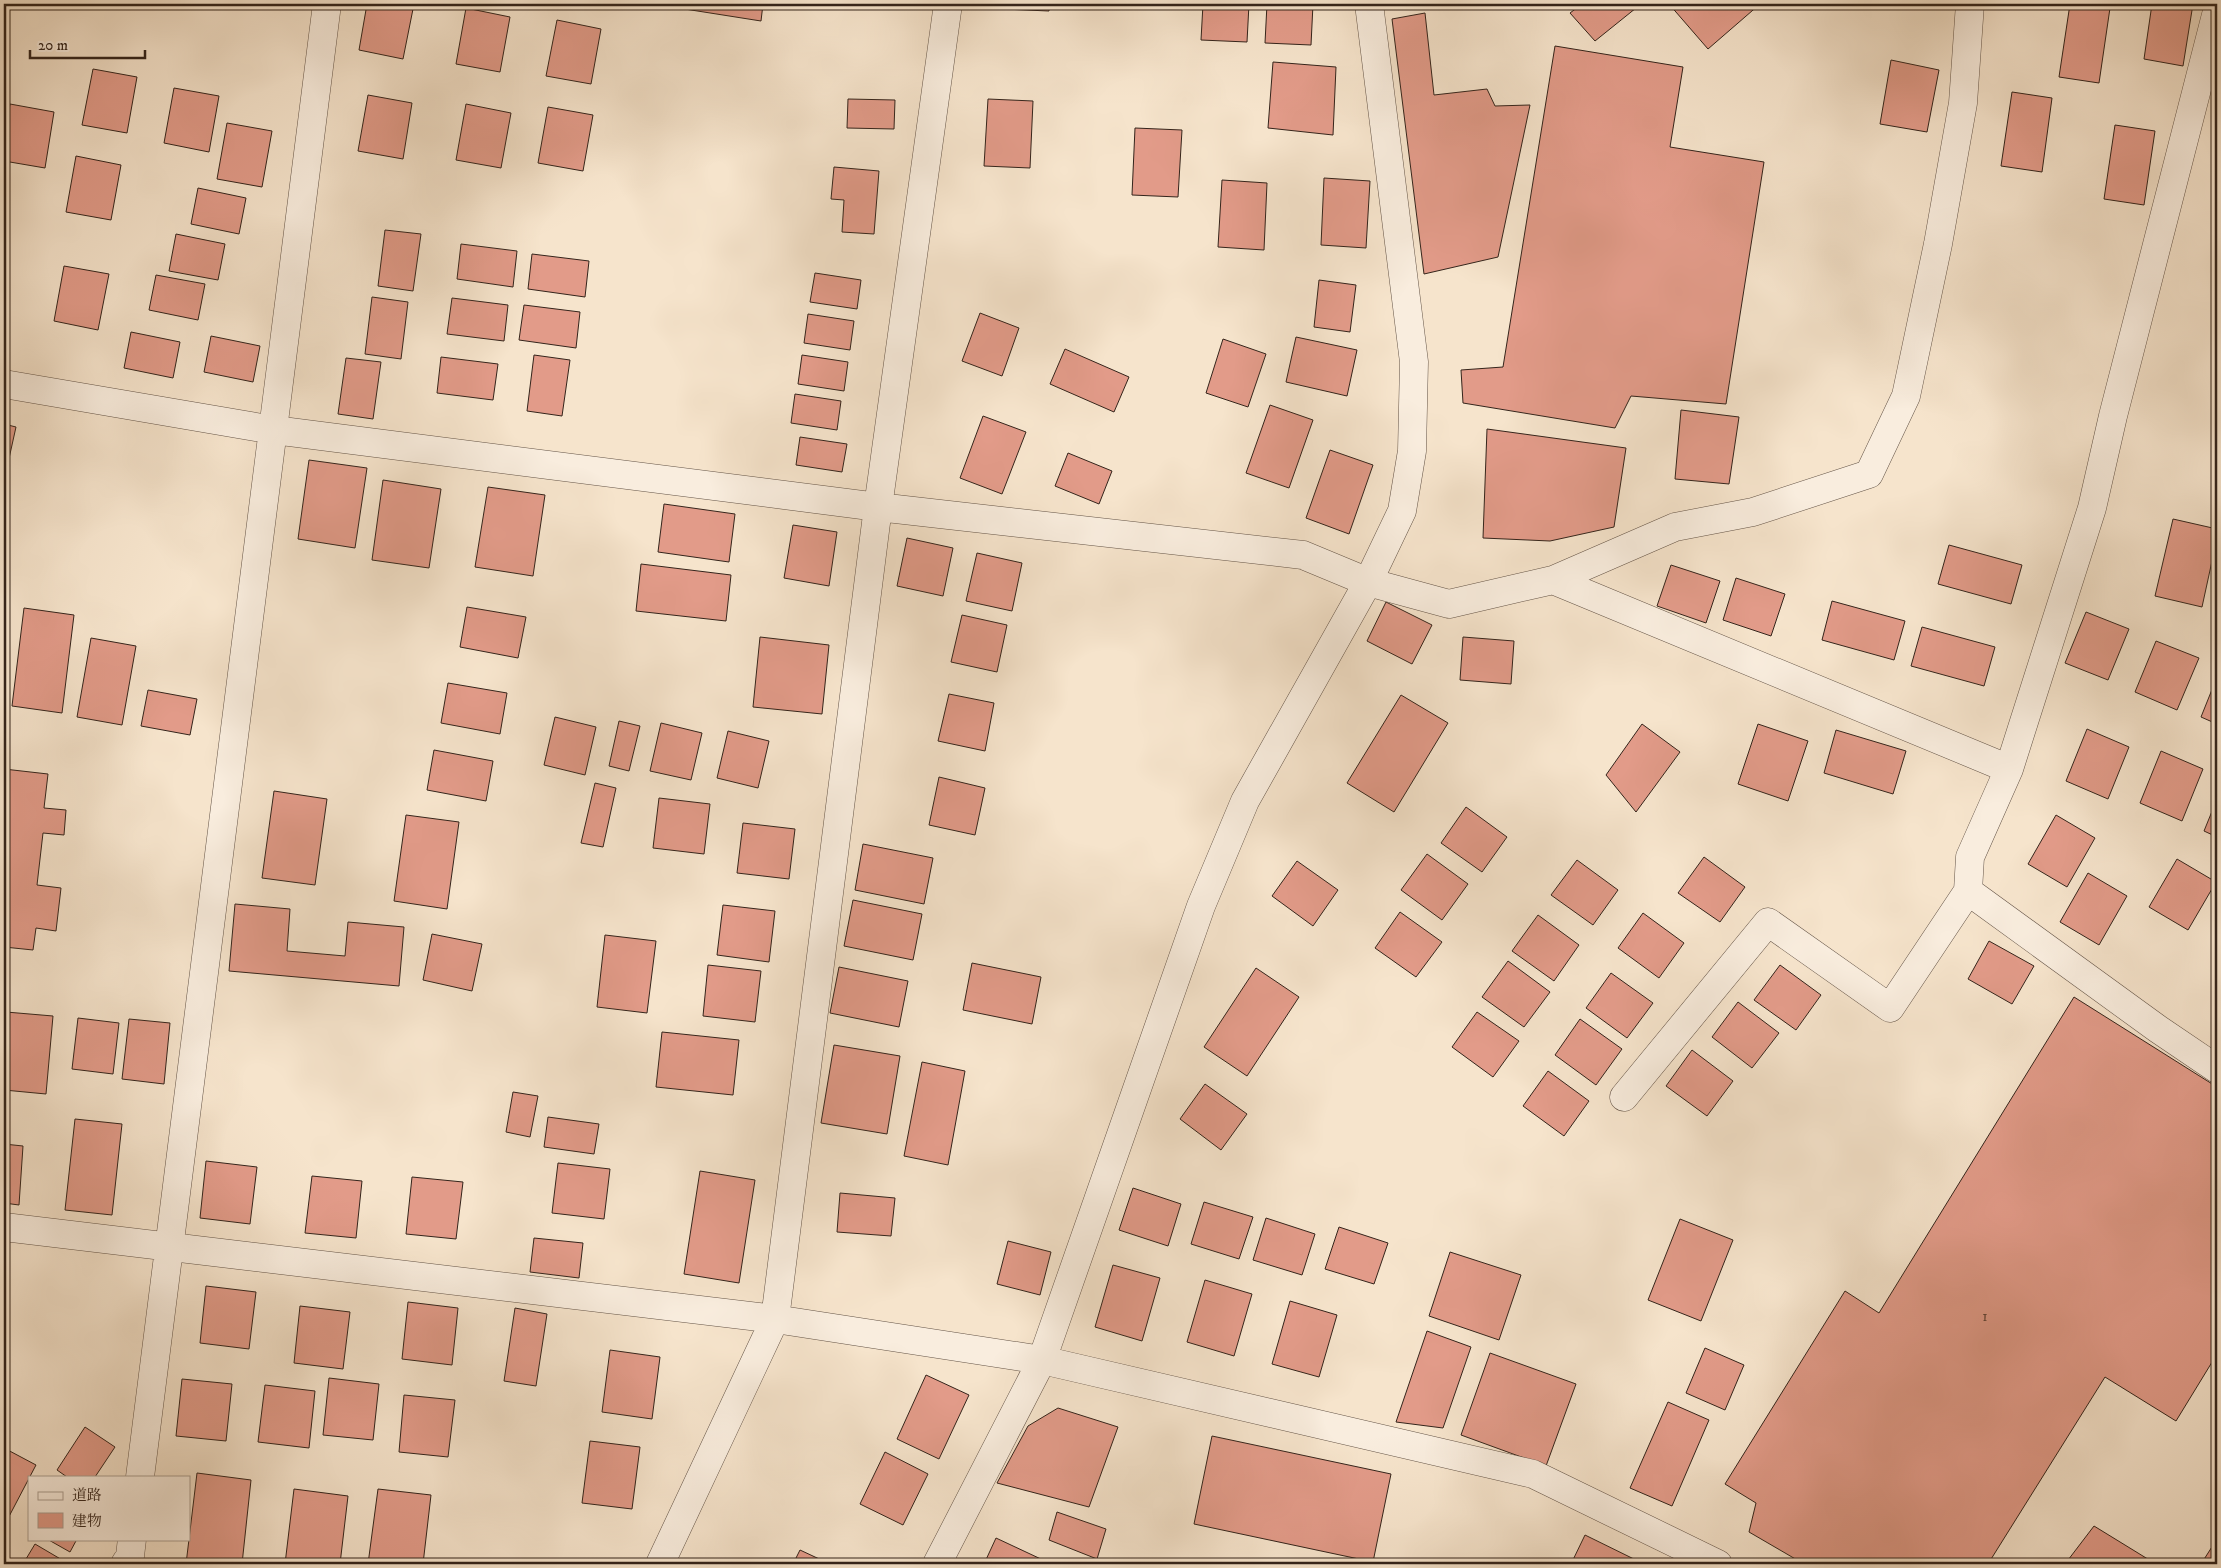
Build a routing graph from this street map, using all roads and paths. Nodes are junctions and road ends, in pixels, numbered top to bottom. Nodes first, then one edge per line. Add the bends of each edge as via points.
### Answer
1 (327, 4) edge
2 (948, 4) edge
3 (1369, 4) edge
4 (1970, 4) edge
5 (2217, 11) edge
6 (4, 384) edge
7 (274, 430) junction
8 (878, 507) junction
9 (1553, 580) junction
10 (1368, 582) junction
11 (2009, 769) junction
12 (1968, 891) junction
13 (2217, 1069) edge
14 (1624, 1097) dead end
15 (4, 1228) edge
16 (170, 1247) junction
17 (774, 1319) junction
18 (1042, 1360) junction
19 (140, 1476) edge
20 (132, 1540) edge
21 (125, 1564) edge
22 (660, 1564) edge
23 (937, 1564) edge
24 (1718, 1564) edge

1 - 7 street
2 - 8 street
3 - 10 street via 1414,362 1412,451 1402,511
4 - 9 street via 1961,112 1938,244 1906,396 1869,474 1753,512 1676,527
5 - 11 street via 2092,508
6 - 7 street
7 - 8 street
7 - 16 street
8 - 10 street via 1303,555
8 - 17 street
9 - 10 street via 1449,604
9 - 11 street
10 - 18 street via 1245,801 1201,906
11 - 12 street via 1970,857
12 - 13 street
12 - 14 street via 1890,1008 1768,922
15 - 16 street
16 - 17 street
16 - 19 street
17 - 18 street
17 - 22 street
18 - 23 street
18 - 24 street via 1532,1474
20 - 21 street via 130,1556

